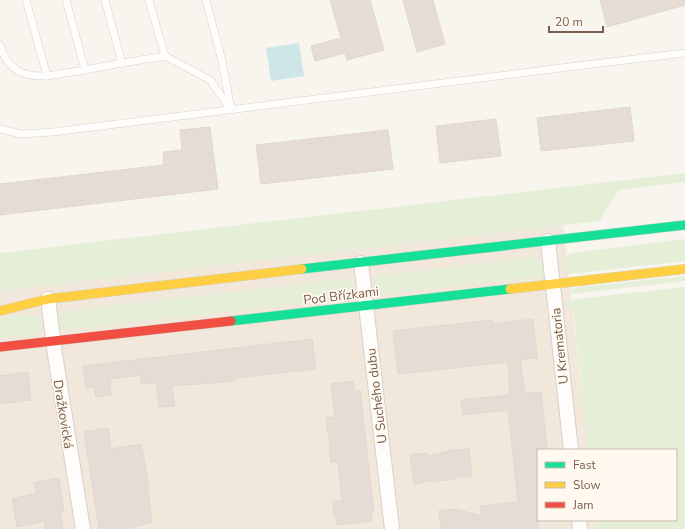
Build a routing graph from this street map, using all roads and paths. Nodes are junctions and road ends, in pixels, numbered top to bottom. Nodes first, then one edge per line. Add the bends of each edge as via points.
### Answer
1 (26, 0) edge
2 (66, 0) edge
3 (105, 0) edge
4 (149, 0) edge
5 (206, 0) edge
6 (0, 45) edge
7 (685, 53) edge
8 (165, 56) junction
9 (122, 63) junction
10 (85, 70) junction
11 (47, 76) junction
12 (232, 109) junction
13 (0, 129) edge
14 (685, 226) edge
15 (548, 241) junction
16 (361, 263) junction
17 (685, 269) edge
18 (553, 284) junction
19 (14, 297) dead end
20 (48, 299) junction
21 (366, 305) junction
22 (0, 311) edge
23 (53, 341) junction
24 (0, 347) edge
25 (571, 449) edge
26 (83, 529) edge
27 (392, 529) edge

1 - 11 lane
2 - 10 lane
3 - 9 lane
4 - 8 lane
5 - 12 lane
6 - 11 lane via 4,58 15,69 29,75
7 - 12 lane
8 - 9 lane
8 - 12 lane via 210,80
9 - 10 lane
10 - 11 lane
12 - 13 lane via 53,132 21,134
14 - 15 street
15 - 16 street
15 - 18 street, U Krematoria
16 - 20 street
16 - 21 street, U Suchého dubu
17 - 18 street, Pod Břízkami
18 - 21 street, Pod Břízkami
18 - 25 street, U Krematoria
19 - 20 street
20 - 22 street
20 - 23 street, Dražkovická
21 - 23 street, Pod Břízkami
21 - 27 street, U Suchého dubu
23 - 24 street, Pod Břízkami
23 - 26 street, Dražkovická

